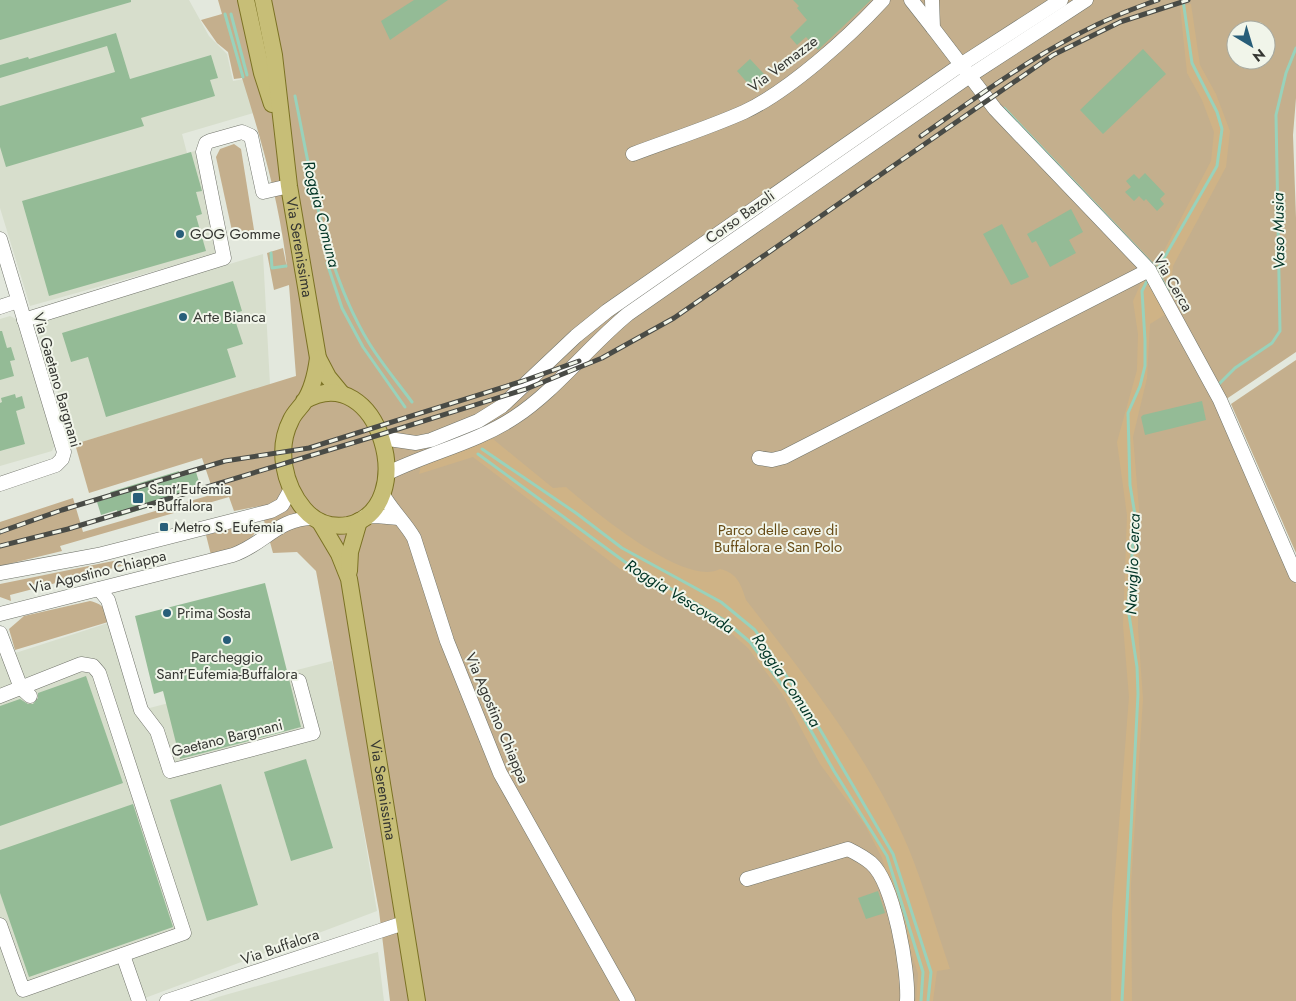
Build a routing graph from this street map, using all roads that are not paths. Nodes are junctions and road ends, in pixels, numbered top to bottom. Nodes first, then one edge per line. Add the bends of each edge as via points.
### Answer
1 (246, 0) edge
2 (255, 0) edge
3 (263, 0) edge
4 (883, 0) edge
5 (911, 0) edge
6 (932, 0) edge
7 (1060, 0) edge
8 (1086, 0) edge
9 (933, 28) junction
10 (274, 55) junction
11 (967, 70) junction
12 (281, 135) junction
13 (633, 154) dead end
14 (289, 186) junction
15 (0, 239) edge
16 (1149, 270) junction
17 (18, 301) junction
18 (0, 307) edge
19 (24, 320) junction
20 (318, 358) junction
21 (342, 394) junction
22 (304, 401) junction
23 (382, 438) junction
24 (759, 458) dead end
25 (386, 474) junction
26 (0, 484) edge
27 (291, 489) junction
28 (382, 493) junction
29 (399, 518) junction
30 (362, 519) junction
31 (317, 520) junction
32 (0, 574) edge
33 (1296, 575) edge
34 (348, 578) junction
35 (99, 589) junction
36 (0, 614) edge
37 (0, 633) edge
38 (299, 681) dead end
39 (26, 692) junction
40 (0, 696) edge
41 (747, 879) dead end
42 (404, 923) junction
43 (0, 925) edge
44 (123, 955) junction
45 (139, 1001) edge
46 (166, 1001) edge
47 (417, 1001) edge
48 (628, 1001) edge
49 (907, 1001) edge

1 - 12 main road, Via Serenissima via 262,73
2 - 10 main road via 264,40
3 - 10 main road, Via Serenissima
4 - 13 street, Via Vemazze via 858,26 782,89 744,112
5 - 9 street
6 - 9 street
7 - 11 street, Corso Bazoli
8 - 11 street, Corso Bazoli
9 - 11 street, Via Cerca
10 - 12 main road, Via Serenissima
11 - 16 street, Via Cerca via 995,109
11 - 23 street, Corso Bazoli via 607,311 502,406 478,421 431,440 416,443
11 - 25 street, Corso Bazoli via 628,314 516,417
12 - 14 main road, Via Serenissima
14 - 19 street via 263,192 252,140 247,132 210,141 203,152 224,258
14 - 20 main road, Via Serenissima
15 - 17 street, Via Gaetano Bargnani
16 - 24 street via 784,457 772,460
16 - 33 street, Via Cerca via 1220,400
17 - 18 street, Via Gaetano Bargnani
17 - 19 street, Via Gaetano Bargnani
19 - 26 street, Via Gaetano Bargnani via 64,452 56,465
20 - 21 main road, Via Serenissima
20 - 22 main road, Via Serenissima
21 - 22 main road via 322,393
21 - 23 main road, Via Serenissima via 352,398 369,415
22 - 27 main road, Via Serenissima via 290,421 285,438 284,467
23 - 25 main road, Via Serenissima
25 - 28 main road, Via Serenissima
27 - 31 main road, Via Serenissima
27 - 32 street, Via Agostino Chiappa via 282,505 271,511 98,556
28 - 29 street, Via Agostino Chiappa
28 - 30 main road, Via Serenissima
29 - 30 street
29 - 48 street, Via Agostino Chiappa via 414,538 447,641 500,773
30 - 31 main road via 340,526
30 - 34 main road, Via Serenissima via 350,552
31 - 34 main road, Via Serenissima via 336,548
31 - 35 street, Via Agostino Chiappa via 297,520 281,525 254,545 233,555
34 - 42 main road, Via Serenissima
35 - 36 street, Via Agostino Chiappa
35 - 38 street, Gaetano Bargnani via 108,600 141,710 157,731 170,772 313,733
37 - 39 street
39 - 40 street
39 - 44 street via 81,664 93,666 99,673 184,933
41 - 49 street via 848,849 872,864 883,879 899,928
42 - 46 street, Via Buffalora
42 - 47 main road, Via Serenissima
43 - 44 street via 23,990
44 - 45 street

